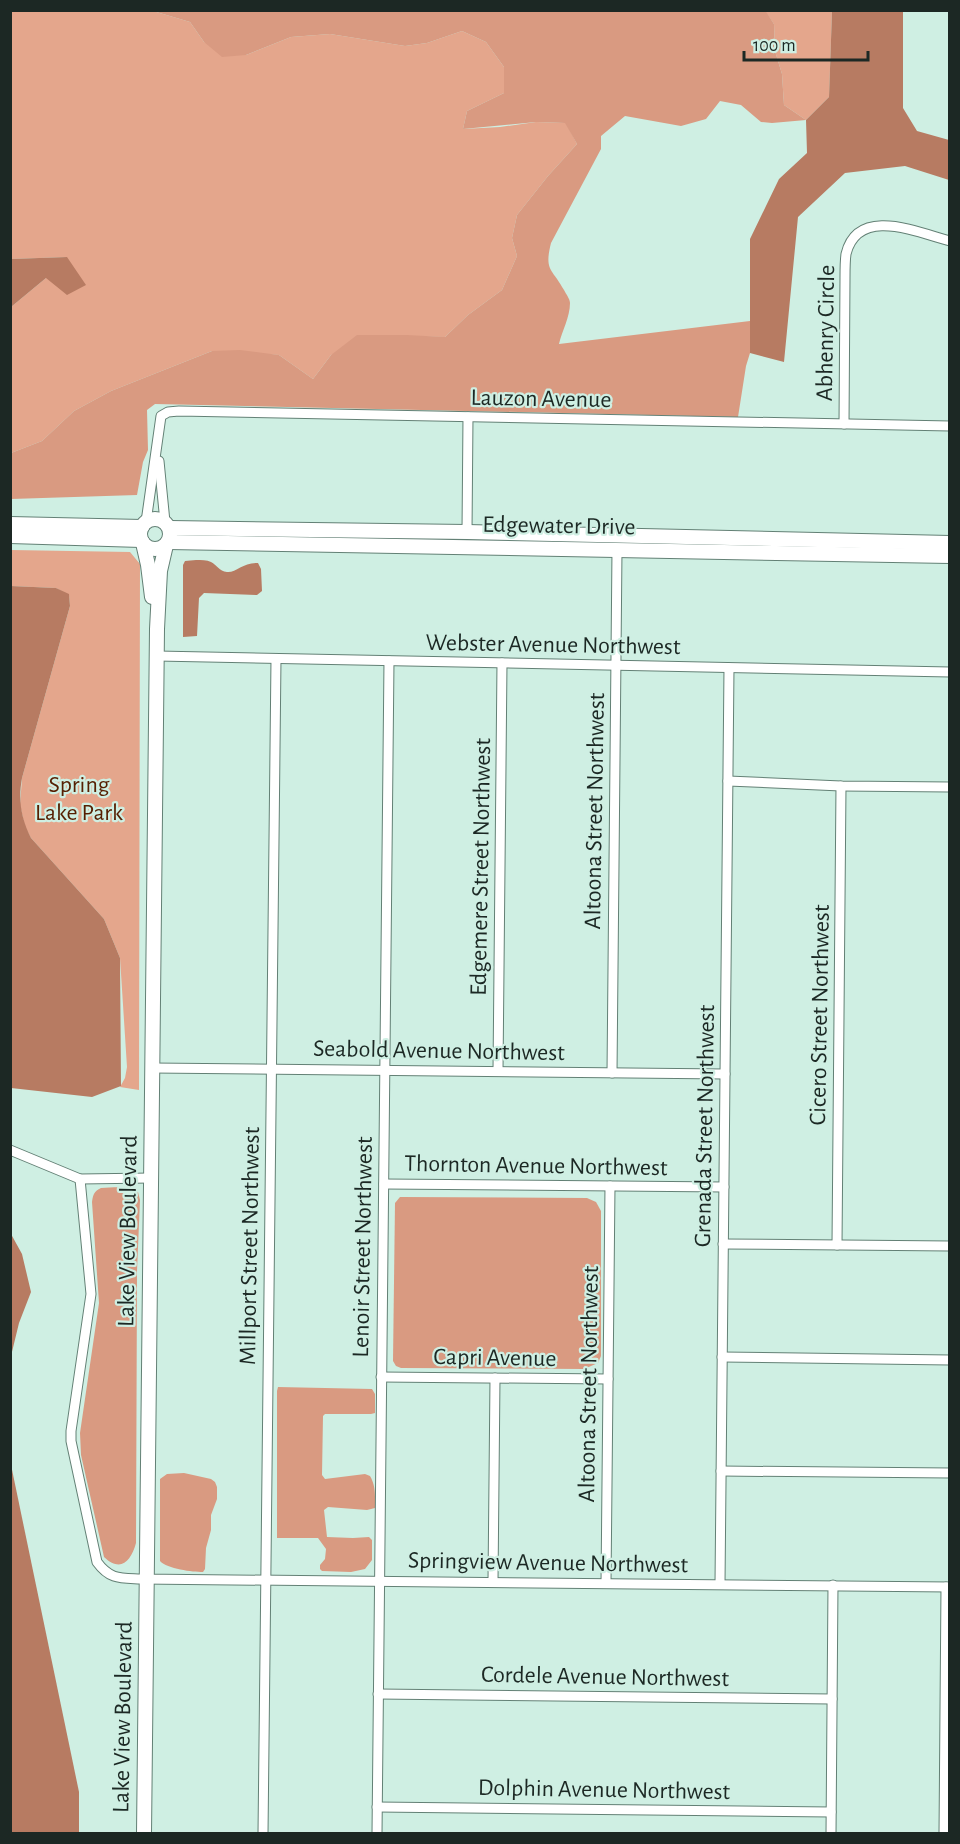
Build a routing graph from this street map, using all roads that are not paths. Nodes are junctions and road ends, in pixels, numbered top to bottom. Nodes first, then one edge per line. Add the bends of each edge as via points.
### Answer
1 (950, 242) edge
2 (468, 417) junction
3 (844, 424) junction
4 (950, 426) edge
5 (158, 444) junction
6 (10, 524) edge
7 (467, 532) junction
8 (143, 533) junction
9 (167, 534) junction
10 (10, 536) edge
11 (950, 543) edge
12 (617, 550) junction
13 (950, 556) edge
14 (157, 629) junction
15 (157, 656) junction
16 (276, 658) junction
17 (389, 661) junction
18 (502, 663) junction
19 (616, 665) junction
20 (729, 668) junction
21 (950, 672) edge
22 (728, 781) junction
23 (842, 786) junction
24 (950, 787) edge
25 (152, 1068) junction
26 (271, 1069) junction
27 (385, 1070) junction
28 (498, 1071) junction
29 (612, 1073) junction
30 (725, 1074) junction
31 (10, 1150) edge
32 (151, 1178) junction
33 (80, 1179) junction
34 (384, 1184) junction
35 (610, 1186) junction
36 (724, 1187) junction
37 (723, 1244) junction
38 (837, 1245) junction
39 (950, 1246) edge
40 (722, 1357) junction
41 (950, 1360) edge
42 (381, 1377) junction
43 (495, 1378) junction
44 (608, 1379) junction
45 (721, 1471) junction
46 (950, 1473) edge
47 (147, 1579) junction
48 (266, 1580) junction
49 (379, 1581) junction
50 (493, 1582) junction
51 (606, 1583) junction
52 (720, 1584) junction
53 (833, 1585) junction
54 (948, 1587) edge
55 (378, 1694) junction
56 (832, 1699) junction
57 (377, 1808) junction
58 (831, 1812) junction
59 (144, 1833) edge
60 (263, 1833) edge
61 (377, 1833) edge
62 (831, 1833) edge
63 (944, 1833) edge

1 - 3 street, Abhenry Circle via 882,225 871,226 851,242 845,278
2 - 3 street, Lauzon Avenue
2 - 5 street, Lauzon Avenue via 179,411 161,416
2 - 7 street
3 - 4 street, Lauzon Avenue
5 - 8 street, Lauzon Avenue
5 - 9 street, Lauzon Avenue
6 - 8 street
7 - 9 street, Edgewater Drive
7 - 11 street, Edgewater Drive
8 - 9 street via 156,519
8 - 9 street via 154,549
8 - 10 street
8 - 14 street, Lake View Boulevard
9 - 12 street, Edgewater Drive
9 - 14 street, Lake View Boulevard via 160,570
12 - 13 street, Edgewater Drive
12 - 19 street, Altoona Street Northwest
14 - 15 street, Lake View Boulevard
15 - 16 street, Webster Avenue Northwest
15 - 25 street, Lake View Boulevard
16 - 17 street, Webster Avenue Northwest
16 - 26 street, Millport Street Northwest
17 - 18 street, Webster Avenue Northwest
17 - 27 street, Lenoir Street Northwest
18 - 19 street, Webster Avenue Northwest
18 - 28 street, Edgemere Street Northwest
19 - 20 street, Webster Avenue Northwest
19 - 29 street, Altoona Street Northwest
20 - 21 street, Webster Avenue Northwest
20 - 22 street, Grenada Street Northwest
22 - 23 street
22 - 30 street, Grenada Street Northwest
23 - 24 street
23 - 38 street, Cicero Street Northwest
25 - 26 street, Seabold Avenue Northwest
25 - 32 street, Lake View Boulevard
26 - 27 street, Seabold Avenue Northwest
26 - 48 street, Millport Street Northwest
27 - 28 street, Seabold Avenue Northwest
27 - 34 street, Lenoir Street Northwest
28 - 29 street, Seabold Avenue Northwest
29 - 30 street, Seabold Avenue Northwest
30 - 36 street, Grenada Street Northwest
31 - 33 street
32 - 33 street
32 - 47 street, Lake View Boulevard
33 - 47 street, Springview Avenue Northwest via 91,1294 71,1431 72,1451 97,1562 112,1576
34 - 35 street, Thornton Avenue Northwest
34 - 42 street, Lenoir Street Northwest
35 - 36 street, Thornton Avenue Northwest
35 - 44 street, Altoona Street Northwest
36 - 37 street, Grenada Street Northwest
37 - 38 street
37 - 40 street, Grenada Street Northwest
38 - 39 street
40 - 41 street
40 - 45 street, Grenada Street Northwest
42 - 43 street, Capri Avenue
42 - 49 street, Lenoir Street Northwest
43 - 44 street, Capri Avenue
43 - 50 street
44 - 51 street, Altoona Street Northwest
45 - 46 street
45 - 52 street, Grenada Street Northwest
47 - 48 street, Springview Avenue Northwest
47 - 59 street, Lake View Boulevard
48 - 49 street, Springview Avenue Northwest
48 - 60 street, Millport Street Northwest
49 - 50 street, Springview Avenue Northwest
49 - 55 street, Lenoir Street Northwest
50 - 51 street, Springview Avenue Northwest
51 - 52 street, Springview Avenue Northwest
52 - 53 street, Springview Avenue Northwest
53 - 54 street, Springview Avenue Northwest
53 - 56 street
54 - 63 street
55 - 56 street, Cordele Avenue Northwest
55 - 57 street, Lenoir Street Northwest
56 - 58 street
57 - 58 street, Dolphin Avenue Northwest
57 - 61 street, Lenoir Street Northwest
58 - 62 street

